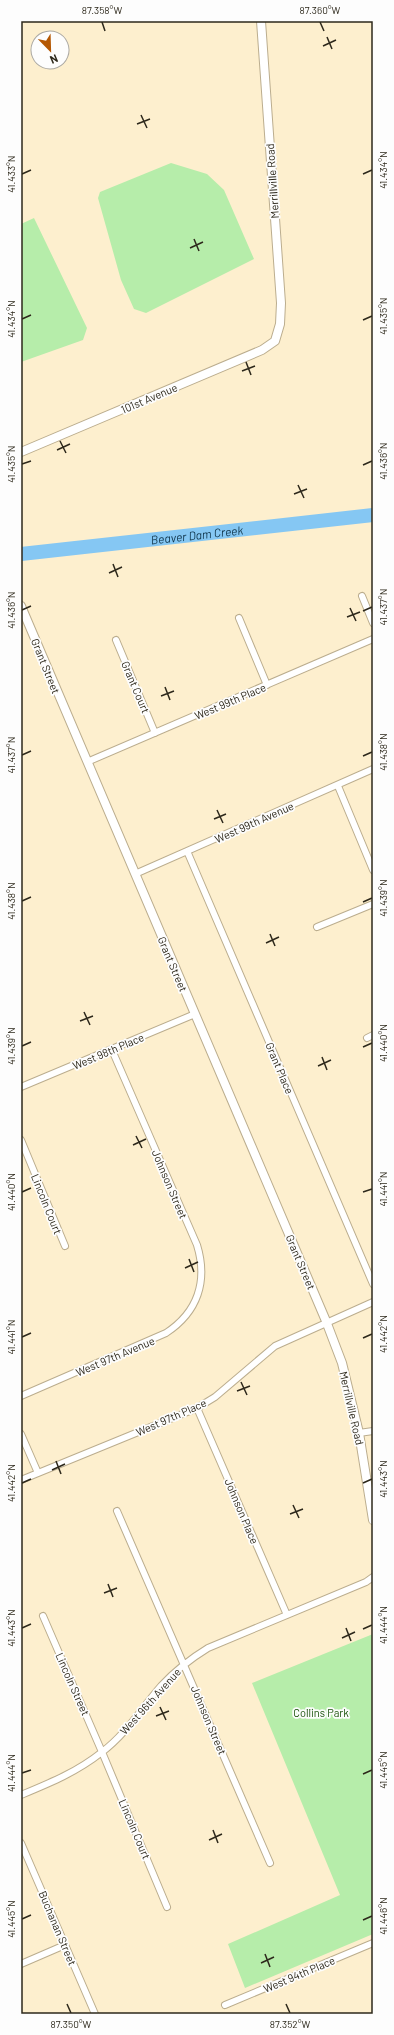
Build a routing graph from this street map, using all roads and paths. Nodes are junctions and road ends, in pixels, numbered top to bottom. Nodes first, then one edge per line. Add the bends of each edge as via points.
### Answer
1 (262, 21) edge
2 (275, 340) joint
3 (21, 452) edge
4 (362, 596) dead end
5 (21, 606) edge
6 (238, 618) dead end
7 (373, 623) edge
8 (373, 639) edge
9 (116, 640) dead end
10 (267, 685) junction
11 (155, 733) junction
12 (86, 762) junction
13 (373, 769) edge
14 (338, 786) junction
15 (187, 851) junction
16 (373, 870) edge
17 (134, 874) junction
18 (373, 904) edge
19 (317, 928) dead end
20 (195, 1014) junction
21 (373, 1035) edge
22 (367, 1038) dead end
23 (112, 1050) junction
24 (21, 1087) edge
25 (21, 1140) edge
26 (65, 1246) dead end
27 (373, 1284) edge
28 (196, 1299) joint
29 (373, 1302) edge
30 (326, 1322) junction
31 (21, 1396) edge
32 (197, 1408) junction
33 (373, 1431) edge
34 (359, 1433) junction
35 (21, 1434) edge
36 (38, 1473) junction
37 (21, 1480) edge
38 (117, 1511) dead end
39 (373, 1520) edge
40 (373, 1577) edge
41 (287, 1615) junction
42 (43, 1616) dead end
43 (184, 1663) junction
44 (102, 1752) junction
45 (21, 1795) edge
46 (21, 1842) edge
47 (270, 1863) dead end
48 (167, 1907) dead end
49 (373, 1943) edge
50 (65, 1945) junction
51 (21, 1964) edge
52 (224, 2005) dead end
53 (95, 2014) edge

1 - 2 street, Merrillville Road via 281,303 280,324
2 - 3 street, 101st Avenue via 262,350
4 - 7 street
5 - 12 street, Grant Street
6 - 10 street
8 - 10 street, West 99th Place
9 - 11 street, Grant Court
10 - 11 street, West 99th Place
11 - 12 street, West 99th Place
12 - 17 street, Grant Street
13 - 14 street, West 99th Avenue
14 - 15 street, West 99th Avenue
14 - 16 street
15 - 17 street, West 99th Avenue
15 - 27 street, Grant Place
17 - 20 street, Grant Street
18 - 19 street
20 - 23 street, West 98th Place
20 - 30 street, Grant Street
21 - 22 street
23 - 24 street, West 98th Place
23 - 28 street, Johnson Street via 200,1256 202,1277
25 - 26 street, Lincoln Court
28 - 31 street, West 97th Avenue via 188,1314 166,1333
29 - 30 street, West 97th Place
30 - 32 street, West 97th Place via 275,1346 215,1397
30 - 34 street, Merrillville Road via 342,1363
32 - 36 street, West 97th Place
32 - 41 street, Johnson Place
33 - 34 street
34 - 39 street, Merrillville Road
35 - 36 street
36 - 37 street, West 97th Place
38 - 43 street, Johnson Street
40 - 41 street, West 96th Avenue
41 - 43 street, West 96th Avenue via 208,1648
42 - 44 street, Lincoln Street
43 - 44 street, West 96th Avenue via 135,1720
43 - 47 street, Johnson Street
44 - 45 street, West 96th Avenue via 72,1773
44 - 48 street, Lincoln Court
46 - 50 street, Buchanan Street
49 - 52 street, West 94th Place
50 - 51 street
50 - 53 street, Buchanan Street

